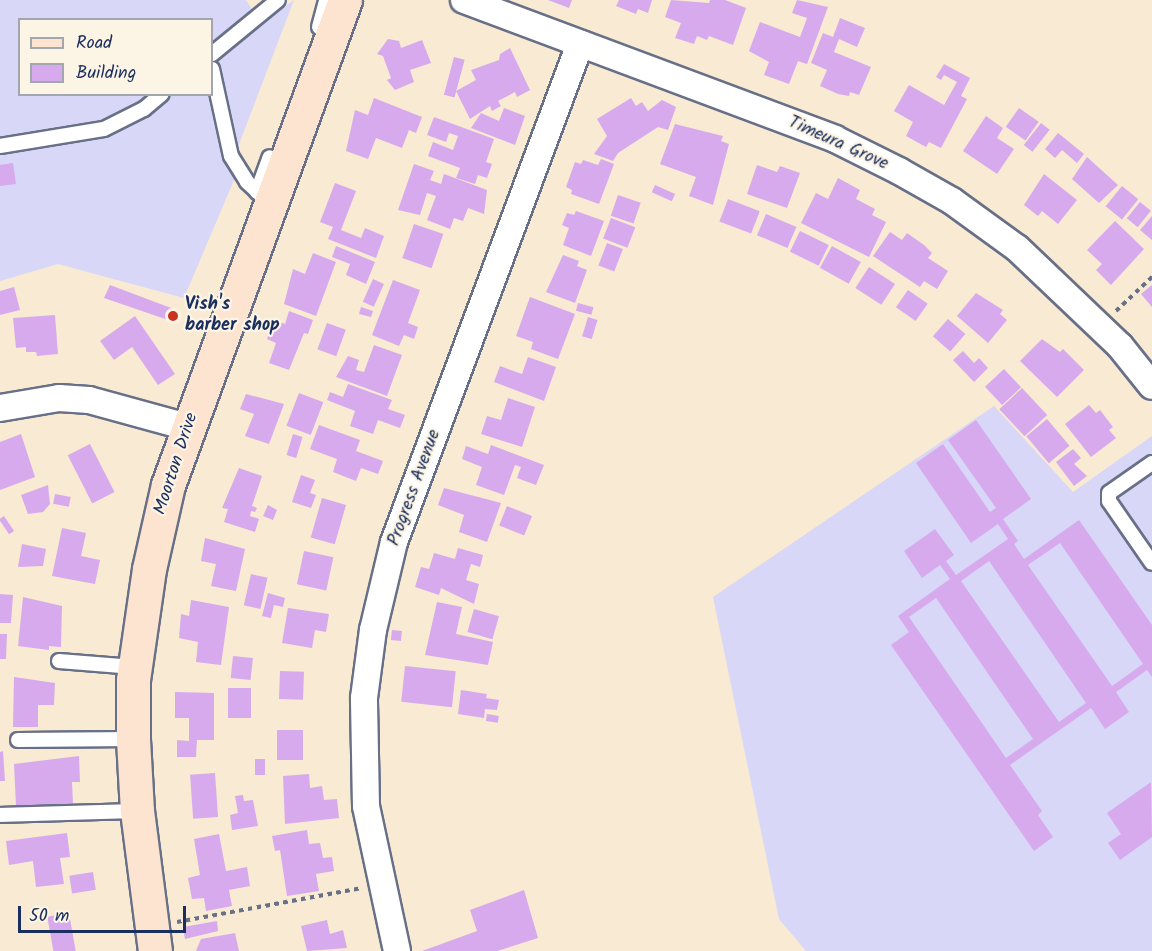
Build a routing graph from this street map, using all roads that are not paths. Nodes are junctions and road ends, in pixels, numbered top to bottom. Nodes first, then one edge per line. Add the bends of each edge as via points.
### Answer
1 (278, 0) edge
2 (326, 0) edge
3 (345, 0) edge
4 (464, 0) edge
5 (580, 44) junction
6 (213, 53) edge
7 (305, 65) dead end
8 (213, 74) edge
9 (160, 96) edge
10 (277, 140) dead end
11 (0, 146) edge
12 (263, 197) junction
13 (1152, 386) edge
14 (0, 408) edge
15 (188, 427) junction
16 (1152, 463) edge
17 (1152, 563) edge
18 (59, 661) dead end
19 (134, 667) junction
20 (133, 739) junction
21 (18, 740) dead end
22 (137, 811) junction
23 (0, 815) edge
24 (154, 938) edge
25 (397, 951) edge

1 - 6 lane
2 - 7 lane
3 - 12 street, Moorton Drive
4 - 5 street, Timeura Grove
5 - 13 street, Timeura Grove via 835,139 899,171 1001,235 1100,325
5 - 25 street, Progress Avenue via 394,542 377,610 364,698 366,806
8 - 12 lane via 231,156
9 - 11 lane via 144,109 104,129
10 - 12 lane
12 - 15 street, Moorton Drive
14 - 15 street via 59,398 89,400
15 - 19 street, Moorton Drive via 160,515
16 - 17 lane via 1109,493 1109,501
18 - 19 lane
19 - 20 street, Moorton Drive
20 - 21 lane
20 - 22 street, Moorton Drive
22 - 23 lane
22 - 24 street, Moorton Drive

